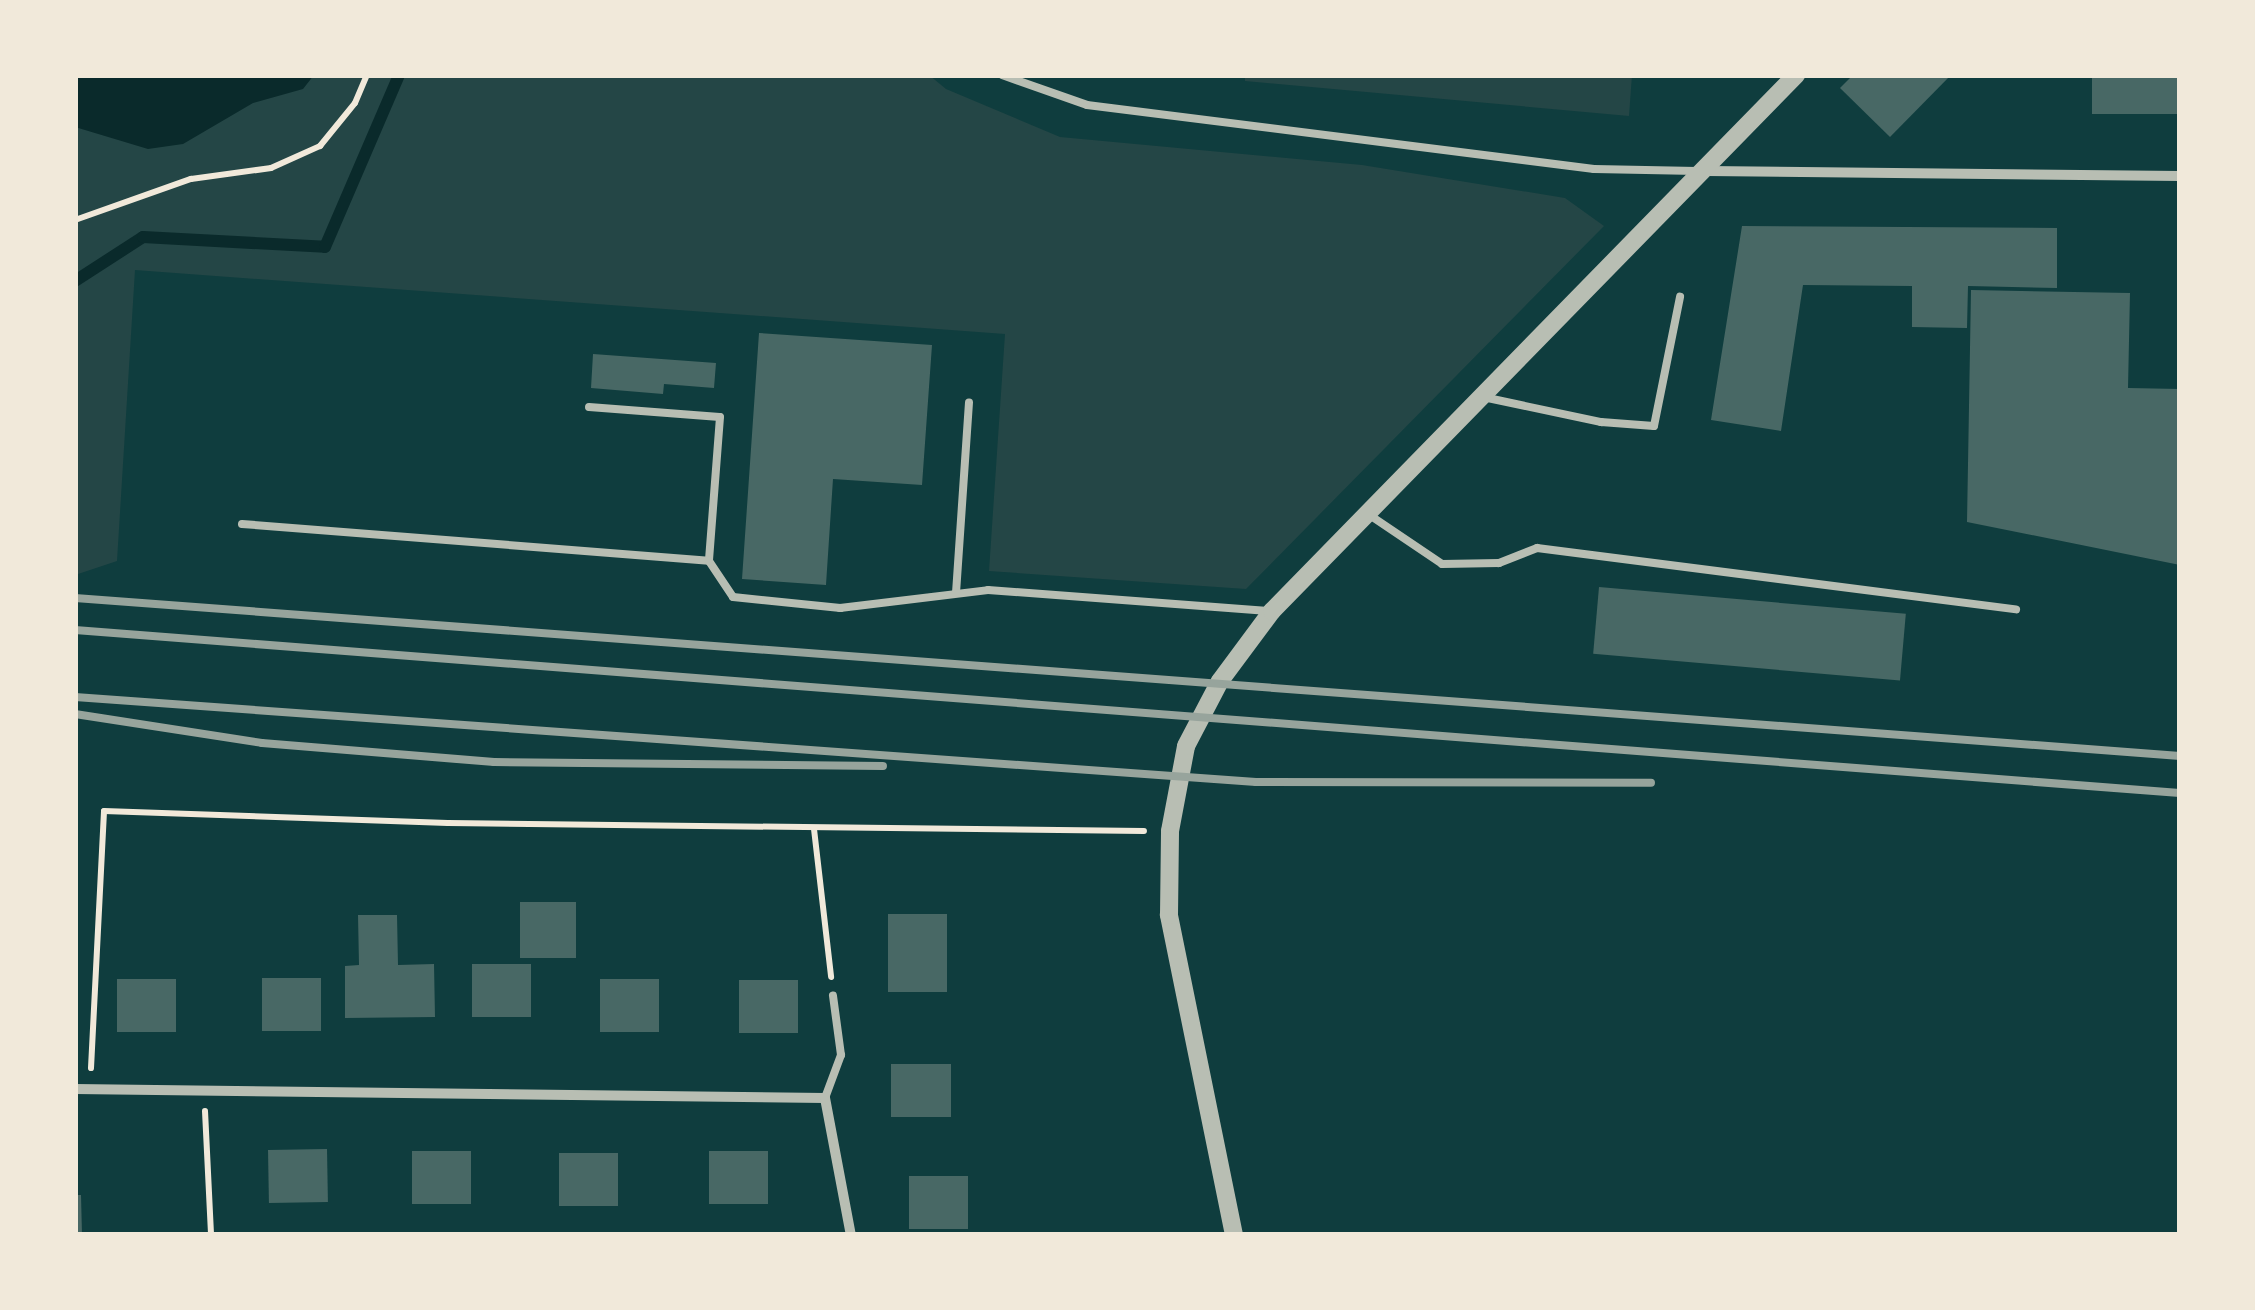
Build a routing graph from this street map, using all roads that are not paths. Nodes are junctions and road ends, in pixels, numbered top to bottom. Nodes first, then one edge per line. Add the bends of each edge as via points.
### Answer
1 (1002, 75) edge
2 (1796, 75) edge
3 (1707, 171) junction
4 (2180, 176) edge
5 (1680, 298) dead end
6 (1483, 398) junction
7 (968, 402) dead end
8 (588, 407) dead end
9 (1368, 514) junction
10 (242, 524) dead end
11 (708, 561) junction
12 (956, 593) junction
13 (2016, 609) dead end
14 (1272, 611) junction
15 (834, 996) road end
16 (75, 1089) edge
17 (826, 1098) junction
18 (851, 1235) edge
19 (1234, 1235) edge

1 - 3 lane via 1087,105 1594,169
2 - 3 street
3 - 4 street
3 - 6 street
5 - 6 lane via 1654,426
6 - 9 street
7 - 12 lane
8 - 11 lane via 720,418
9 - 13 lane via 1442,564 1499,563 1537,548
9 - 14 street
10 - 11 lane
11 - 12 lane via 733,597 840,608
12 - 14 lane
14 - 19 street via 1220,681 1186,746 1170,830 1169,914 1181,997
15 - 17 lane via 840,1055
16 - 17 street
17 - 18 street

